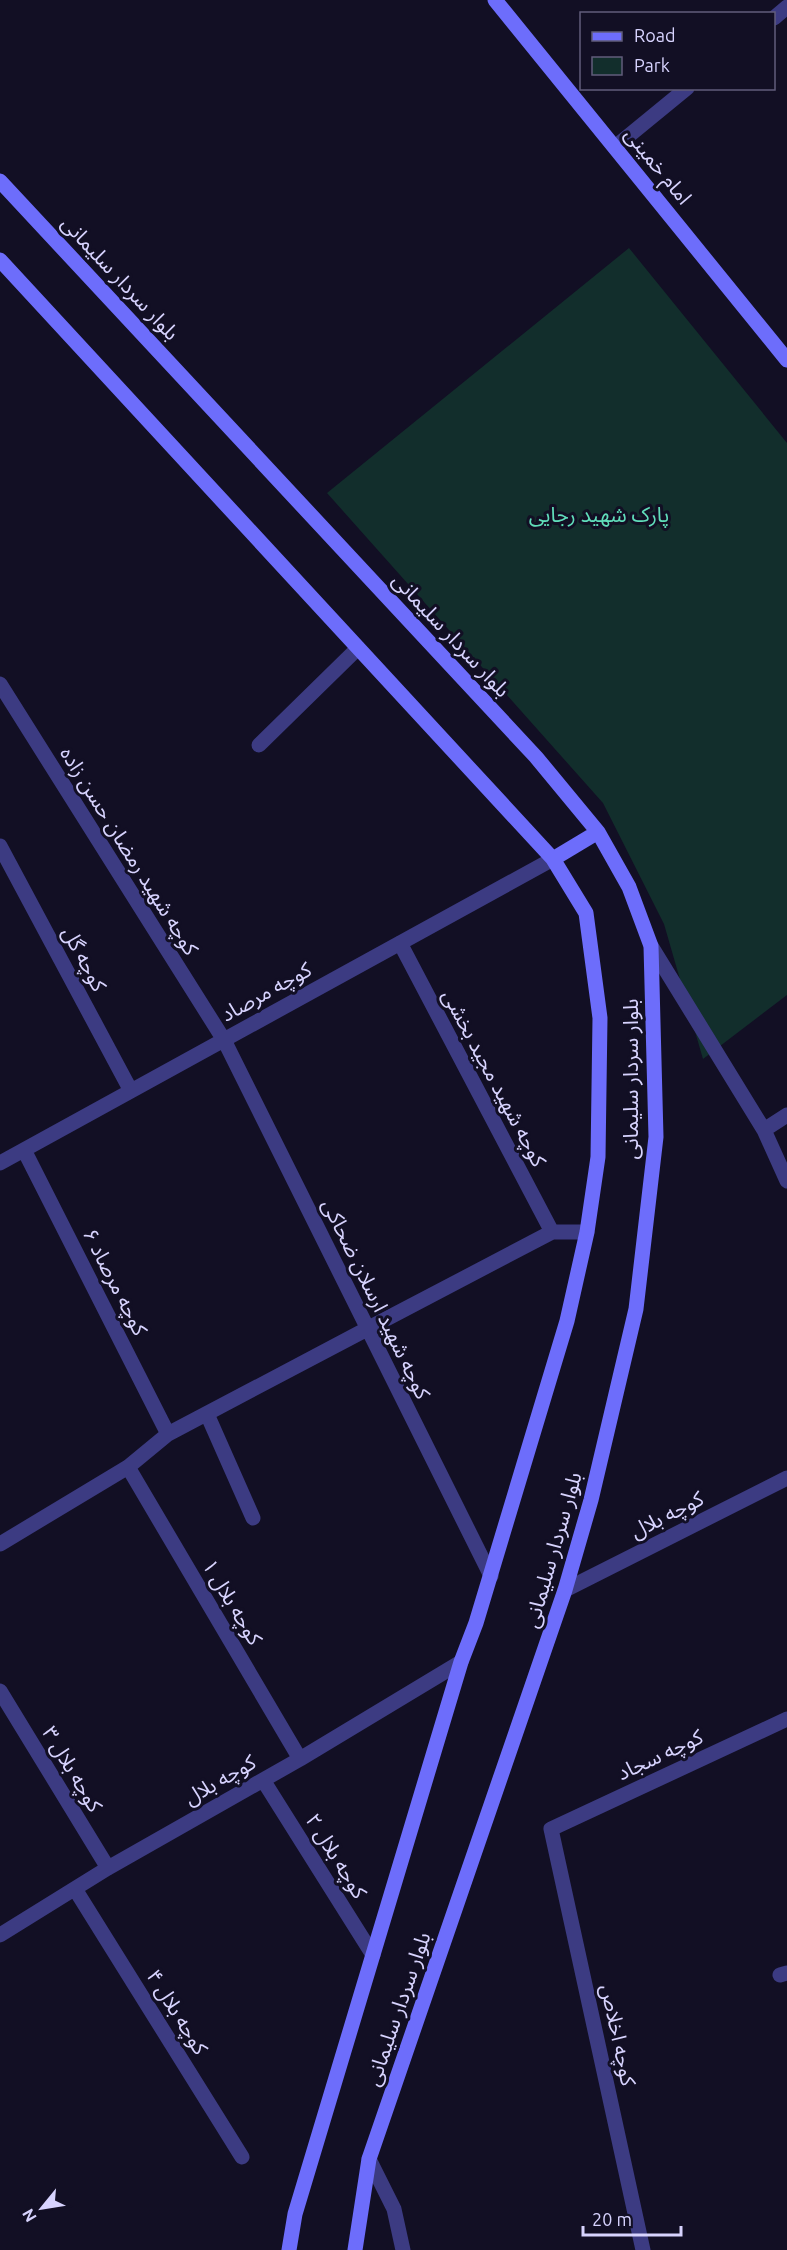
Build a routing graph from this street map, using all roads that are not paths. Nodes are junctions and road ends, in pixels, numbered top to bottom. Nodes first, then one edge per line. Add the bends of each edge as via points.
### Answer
1 (495, 0) edge
2 (787, 7) edge
3 (775, 17) edge
4 (685, 90) edge
5 (615, 147) junction
6 (0, 181) edge
7 (0, 260) edge
8 (787, 360) edge
9 (358, 648) junction
10 (0, 684) edge
11 (259, 745) dead end
12 (598, 832) junction
13 (0, 846) edge
14 (553, 859) junction
15 (400, 943) junction
16 (651, 946) junction
17 (224, 1040) junction
18 (130, 1091) junction
19 (787, 1115) edge
20 (764, 1130) junction
21 (24, 1149) junction
22 (0, 1163) edge
23 (787, 1181) edge
24 (552, 1232) junction
25 (587, 1232) junction
26 (367, 1329) junction
27 (207, 1413) junction
28 (168, 1434) junction
29 (128, 1467) junction
30 (787, 1478) edge
31 (253, 1518) dead end
32 (0, 1544) edge
33 (491, 1576) junction
34 (566, 1590) junction
35 (461, 1662) junction
36 (0, 1691) edge
37 (787, 1719) edge
38 (300, 1759) junction
39 (263, 1780) junction
40 (551, 1829) joint
41 (108, 1868) junction
42 (75, 1889) junction
43 (0, 1935) edge
44 (373, 1955) junction
45 (242, 2157) dead end
46 (369, 2159) junction
47 (289, 2250) edge
48 (355, 2250) edge
49 (403, 2250) edge
50 (643, 2250) edge

1 - 5 main road, امام خمینی
2 - 3 street
4 - 5 street
5 - 8 main road, امام خمینی
6 - 12 main road, بلوار سردار سلیمانی via 536,757
7 - 9 main road, بلوار سردار سلیمانی
9 - 11 street
9 - 14 main road, بلوار سردار سلیمانی
10 - 17 street, کوچه شهید رمضان حسن زاده
12 - 14 main road
12 - 16 main road, بلوار سردار سلیمانی via 629,887
13 - 18 street, کوچه گل
14 - 15 street, کوچه مرصاد
14 - 25 main road, بلوار سردار سلیمانی via 586,913 600,1018 598,1157
15 - 17 street, کوچه مرصاد
15 - 24 street, کوچه شهید مجید بخشی
16 - 20 street
16 - 34 main road, بلوار سردار سلیمانی via 656,1137 636,1309
17 - 18 street, کوچه مرصاد
17 - 26 street, کوچه شهید ارسلان ضحاکی
18 - 21 street, کوچه مرصاد
19 - 20 street
20 - 23 street
21 - 22 street, کوچه مرصاد
21 - 28 street, کوچه مرصاد ۶
24 - 25 street
24 - 26 street
25 - 33 main road, بلوار سردار سلیمانی via 567,1321
26 - 27 street
26 - 33 street, کوچه شهید ارسلان ضحاکی
27 - 28 street
27 - 31 street
28 - 29 street
29 - 32 street
29 - 38 street, کوچه بلال ۱
30 - 34 street, کوچه بلال
33 - 35 main road, بلوار سردار سلیمانی
34 - 46 main road, بلوار سردار سلیمانی
35 - 38 street, کوچه بلال
35 - 44 main road, بلوار سردار سلیمانی
36 - 41 street, کوچه بلال ۳
37 - 40 street, کوچه سجاد
38 - 39 street, کوچه بلال
39 - 41 street, کوچه بلال
39 - 44 street, کوچه بلال ۲
40 - 50 street, کوچه اخلاص
41 - 42 street, کوچه بلال
42 - 43 street, کوچه بلال
42 - 45 street, کوچه بلال ۴
44 - 47 main road, بلوار سردار سلیمانی via 295,2214
46 - 48 main road, بلوار سردار سلیمانی
46 - 49 street via 394,2209

